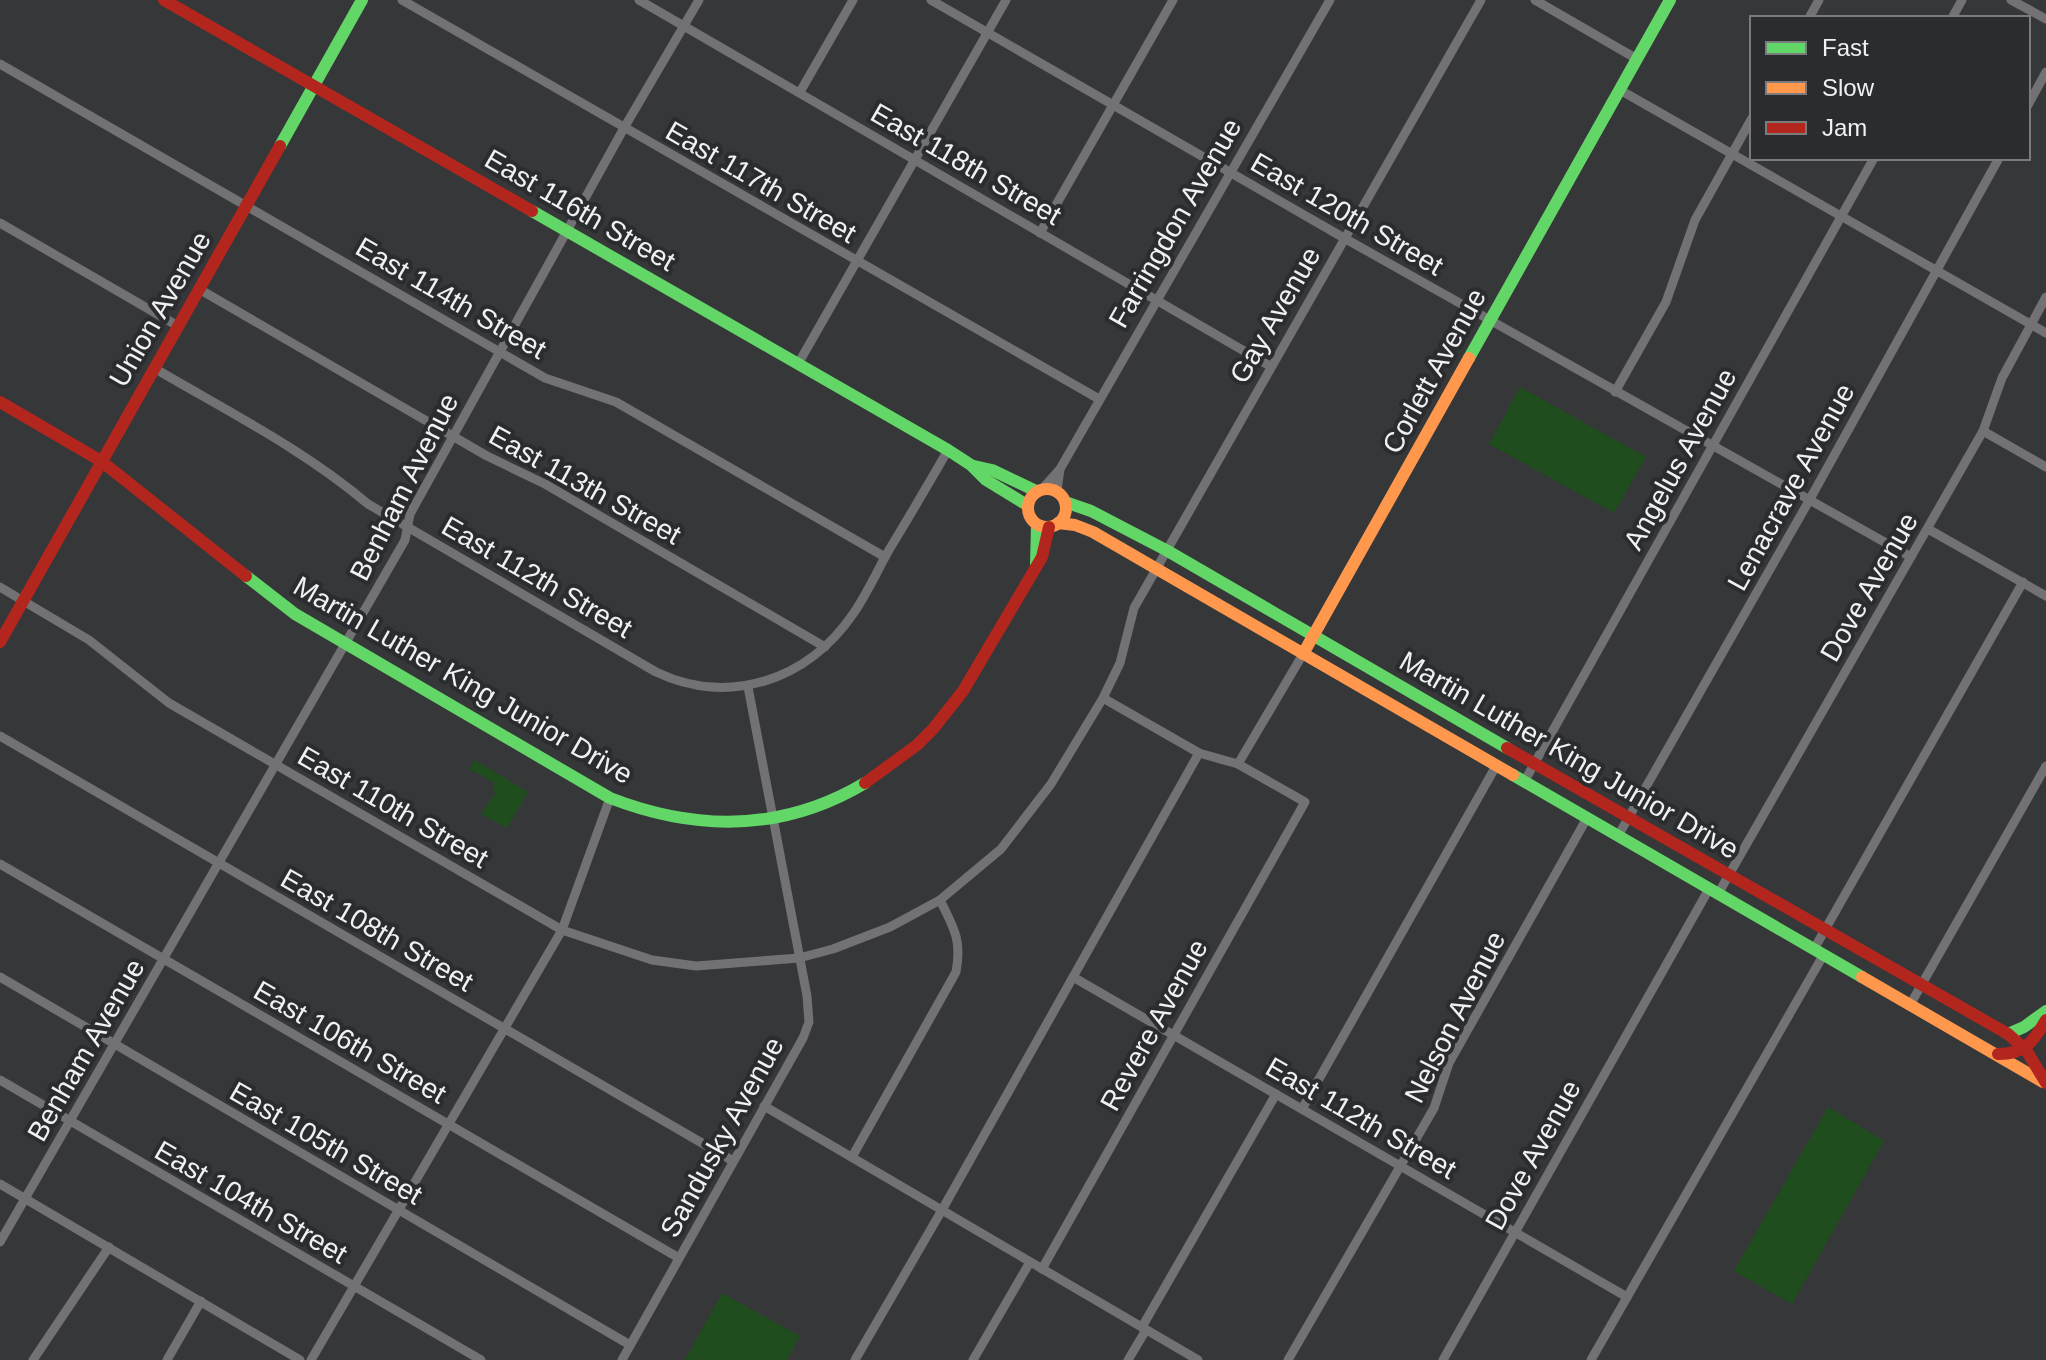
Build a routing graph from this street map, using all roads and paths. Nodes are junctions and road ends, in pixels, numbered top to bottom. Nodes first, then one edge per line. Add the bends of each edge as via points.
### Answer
1 (164, 0) edge
2 (362, 0) edge
3 (402, 0) edge
4 (639, 0) edge
5 (699, 0) edge
6 (853, 0) edge
7 (931, 0) edge
8 (1006, 0) edge
9 (1173, 0) edge
10 (1330, 0) edge
11 (1481, 0) edge
12 (1535, 0) edge
13 (1670, 0) edge
14 (2011, 0) edge
15 (2046, 19) edge
16 (684, 26) junction
17 (988, 33) junction
18 (1637, 59) junction
19 (0, 64) edge
20 (2046, 72) edge
21 (313, 86) junction
22 (1620, 90) junction
23 (800, 92) junction
24 (2030, 101) edge
25 (1113, 105) junction
26 (1750, 121) edge
27 (624, 128) junction
28 (1731, 154) junction
29 (914, 160) junction
30 (1873, 160) edge
31 (1998, 160) edge
32 (1230, 173) junction
33 (246, 206) junction
34 (1841, 217) junction
35 (0, 223) edge
36 (568, 230) junction
37 (1040, 233) junction
38 (1344, 238) junction
39 (856, 262) junction
40 (1937, 270) junction
41 (199, 289) junction
42 (2046, 297) edge
43 (1157, 299) junction
44 (1491, 320) junction
45 (2031, 324) junction
46 (178, 326) junction
47 (2046, 333) edge
48 (500, 353) junction
49 (798, 364) junction
50 (1270, 366) junction
51 (154, 368) junction
52 (1615, 392) junction
53 (1099, 399) junction
54 (0, 402) edge
55 (1983, 431) junction
56 (454, 436) junction
57 (1713, 446) junction
58 (948, 450) junction
59 (101, 461) junction
60 (971, 465) junction
61 (2046, 467) edge
62 (1060, 469) junction
63 (1040, 490) junction
64 (1057, 491) junction
65 (1810, 499) junction
66 (1065, 502) junction
67 (1027, 505) junction
68 (1048, 525) junction
69 (409, 527) junction
70 (1928, 529) junction
71 (1166, 550) junction
72 (885, 557) junction
73 (1911, 557) junction
74 (1155, 570) junction
75 (2023, 582) junction
76 (0, 587) edge
77 (2046, 596) edge
78 (23, 601) junction
79 (1313, 636) junction
80 (0, 642) edge
81 (345, 645) junction
82 (825, 647) junction
83 (1303, 654) junction
84 (748, 687) junction
85 (1103, 698) junction
86 (0, 736) edge
87 (1199, 753) junction
88 (1534, 763) junction
89 (1238, 764) junction
90 (275, 765) junction
91 (1496, 766) junction
92 (2046, 766) edge
93 (1524, 782) junction
94 (610, 798) junction
95 (1629, 817) junction
96 (1587, 818) junction
97 (775, 819) junction
98 (1618, 836) junction
99 (219, 862) junction
100 (0, 864) edge
101 (1729, 874) junction
102 (1713, 891) junction
103 (940, 900) junction
104 (562, 930) junction
105 (1825, 930) junction
106 (1819, 951) junction
107 (799, 958) junction
108 (163, 960) junction
109 (0, 977) edge
110 (1073, 977) junction
111 (1921, 986) junction
112 (1910, 1005) junction
113 (2046, 1011) edge
114 (2046, 1020) edge
115 (502, 1029) junction
116 (1174, 1034) junction
117 (2008, 1034) junction
118 (114, 1044) junction
119 (2029, 1048) junction
120 (1995, 1054) junction
121 (0, 1080) edge
122 (2046, 1084) edge
123 (1276, 1094) junction
124 (764, 1106) junction
125 (1302, 1109) junction
126 (70, 1121) junction
127 (448, 1124) junction
128 (852, 1157) junction
129 (733, 1161) junction
130 (1400, 1166) junction
131 (0, 1184) edge
132 (25, 1198) junction
133 (942, 1210) junction
134 (397, 1211) junction
135 (1516, 1232) junction
136 (0, 1242) edge
137 (109, 1247) junction
138 (679, 1258) junction
139 (1030, 1262) junction
140 (1042, 1269) junction
141 (353, 1287) junction
142 (1627, 1297) junction
143 (201, 1301) junction
144 (1144, 1328) junction
145 (630, 1345) junction
146 (33, 1360) edge
147 (167, 1360) edge
148 (300, 1360) edge
149 (311, 1360) edge
150 (481, 1360) edge
151 (622, 1360) edge
152 (855, 1360) edge
153 (973, 1360) edge
154 (1128, 1360) edge
155 (1198, 1360) edge
156 (1288, 1360) edge
157 (1443, 1360) edge
158 (1591, 1360) edge

1 - 21 main road, East 116th Street
2 - 21 main road, Union Avenue
3 - 27 street, East 117th Street
4 - 16 street, East 118th Street
5 - 16 street, Benham Avenue
6 - 23 street
7 - 17 street, East 120th Street
8 - 17 street
9 - 25 street
10 - 32 street, Farringdon Avenue
11 - 38 street, Gay Avenue
12 - 18 street
13 - 18 main road, Corlett Avenue
14 - 15 street
16 - 23 street, East 118th Street
16 - 27 street, Benham Avenue
17 - 25 street, East 120th Street
17 - 29 street
18 - 22 main road, Corlett Avenue
19 - 33 street, East 114th Street
20 - 24 street
21 - 33 main road, Union Avenue
21 - 36 main road, East 116th Street
22 - 28 street
22 - 44 main road, Corlett Avenue
23 - 29 street, East 118th Street
25 - 32 street, East 120th Street
25 - 37 street
26 - 28 street
27 - 36 street, Benham Avenue
27 - 39 street, East 117th Street
28 - 34 street
28 - 52 street via 1695,220 1666,302
29 - 37 street, East 118th Street
29 - 39 street
30 - 34 street, Angelus Avenue
31 - 40 street, Lenacrave Avenue
32 - 38 street, East 120th Street
32 - 43 street, Farringdon Avenue
33 - 41 main road, Union Avenue
33 - 48 street, East 114th Street
34 - 40 street
34 - 57 street, Angelus Avenue
35 - 46 street
36 - 48 street, Benham Avenue
36 - 49 main road, East 116th Street
37 - 43 street, East 118th Street
38 - 44 street, East 120th Street
38 - 50 street, Gay Avenue
39 - 49 street
39 - 53 street, East 117th Street
40 - 45 street
40 - 65 street, Lenacrave Avenue
41 - 46 main road, Union Avenue
41 - 56 street, East 113th Street
42 - 45 street, Dove Avenue
43 - 50 street, East 118th Street
43 - 53 street, Farringdon Avenue
44 - 52 street, East 120th Street
44 - 79 main road, Corlett Avenue
45 - 47 street
45 - 55 street, Dove Avenue via 2002,378
46 - 51 main road, Union Avenue
48 - 56 street, Benham Avenue
48 - 72 street, East 114th Street via 545,378 616,402
49 - 58 main road, East 116th Street
50 - 71 street, Gay Avenue
51 - 59 main road, Union Avenue
51 - 69 street, East 112th Street via 304,455 368,504
52 - 57 street, East 120th Street
53 - 62 street, Farringdon Avenue
54 - 59 main road, Martin Luther King Junior Drive
55 - 61 street
55 - 70 street, Dove Avenue
56 - 69 street, Benham Avenue via 410,514
56 - 82 street, East 113th Street
57 - 65 street, East 120th Street
57 - 88 street, Angelus Avenue
58 - 60 main road, East 116th Street
58 - 72 street
59 - 78 main road, Union Avenue
59 - 81 main road, Martin Luther King Junior Drive via 295,614
60 - 63 main road, East 116th Street
60 - 67 main road, East 116th Street
62 - 63 street, Farringdon Avenue
62 - 64 street, Farringdon Avenue
63 - 64 main road
63 - 67 main road
64 - 66 main road
65 - 73 street, East 120th Street
65 - 95 street, Lenacrave Avenue
66 - 68 main road via 1064,516
66 - 71 main road, Martin Luther King Junior Drive
67 - 68 main road via 1029,516
68 - 74 main road, Martin Luther King Junior Drive via 1075,525 1093,532
68 - 97 main road, Martin Luther King Junior Drive via 1042,557 967,685 933,728 883,773 844,794
69 - 81 street, Benham Avenue
69 - 84 street, East 112th Street via 673,680
70 - 73 street, Dove Avenue
70 - 75 street
71 - 74 street, Gay Avenue
71 - 79 main road, Martin Luther King Junior Drive
72 - 82 street via 853,615
73 - 101 street, Dove Avenue
74 - 83 main road, Martin Luther King Junior Drive
74 - 85 street, Gay Avenue via 1134,608 1120,663
75 - 77 street
75 - 105 street
76 - 78 street, East 110th Street
78 - 80 main road, Union Avenue
78 - 90 street, East 110th Street via 89,640 169,703
79 - 83 main road, Corlett Avenue
79 - 88 main road, Martin Luther King Junior Drive
81 - 90 street, Benham Avenue
81 - 94 main road, Martin Luther King Junior Drive
82 - 84 street via 805,663
83 - 89 street, Corlett Avenue
83 - 91 main road, Martin Luther King Junior Drive
84 - 97 street, Sandusky Avenue
85 - 87 street
85 - 103 street, Gay Avenue via 1031,813 1001,849
86 - 99 street, East 108th Street
87 - 89 street
87 - 110 street
88 - 93 street, Angelus Avenue
88 - 95 main road, Martin Luther King Junior Drive
89 - 116 street, Revere Avenue via 1305,802
90 - 99 street, Benham Avenue
90 - 104 street, East 110th Street
91 - 93 main road, Martin Luther King Junior Drive
91 - 125 street
92 - 111 street
93 - 96 main road, Martin Luther King Junior Drive
94 - 97 main road, Martin Luther King Junior Drive via 671,818
94 - 104 street
95 - 98 street, Lenacrave Avenue
95 - 101 main road, Martin Luther King Junior Drive
96 - 98 main road, Martin Luther King Junior Drive
96 - 130 street, Nelson Avenue via 1449,1063 1434,1108
97 - 107 street, Sandusky Avenue
98 - 102 main road, Martin Luther King Junior Drive
99 - 108 street, Benham Avenue
99 - 115 street, East 108th Street
100 - 108 street, East 106th Street
101 - 102 street, Dove Avenue
101 - 105 main road, Martin Luther King Junior Drive
102 - 106 main road, Martin Luther King Junior Drive
102 - 135 street, Dove Avenue
103 - 107 street, East 110th Street via 861,939
103 - 128 street via 960,951 956,972
104 - 107 street, East 110th Street via 652,960 696,966
104 - 115 street
105 - 106 street
105 - 111 main road, Martin Luther King Junior Drive
106 - 112 main road, Martin Luther King Junior Drive
106 - 142 street
107 - 124 street, Sandusky Avenue via 809,1022
108 - 118 street, Benham Avenue
108 - 127 street, East 106th Street
109 - 118 street, East 105th Street
110 - 116 street, East 112th Street
110 - 133 street
111 - 112 street
111 - 117 main road, Martin Luther King Junior Drive
112 - 120 main road, Martin Luther King Junior Drive
113 - 117 main road
114 - 119 main road
115 - 127 street
115 - 129 street, East 108th Street
116 - 123 street, East 112th Street
116 - 140 street, Revere Avenue
117 - 119 main road
118 - 126 street, Benham Avenue
118 - 134 street, East 105th Street
119 - 120 main road
119 - 122 main road
120 - 122 main road
121 - 126 street, East 104th Street
123 - 125 street, East 112th Street
123 - 144 street
124 - 128 street
124 - 129 street, Sandusky Avenue
125 - 130 street, East 112th Street
126 - 132 street, Benham Avenue
126 - 141 street, East 104th Street
127 - 134 street
127 - 138 street, East 106th Street
128 - 133 street
129 - 138 street, Sandusky Avenue
130 - 135 street, East 112th Street
130 - 156 street, Nelson Avenue
131 - 132 street
132 - 136 street, Benham Avenue
132 - 137 street
133 - 139 street
133 - 152 street
134 - 141 street
134 - 145 street, East 105th Street
135 - 142 street, East 112th Street
135 - 157 street, Dove Avenue
137 - 143 street
137 - 146 street
138 - 145 street, Sandusky Avenue
139 - 140 street
139 - 153 street
140 - 144 street
141 - 149 street
141 - 150 street, East 104th Street
142 - 158 street
143 - 147 street
143 - 148 street
144 - 154 street
144 - 155 street
145 - 151 street, Sandusky Avenue

